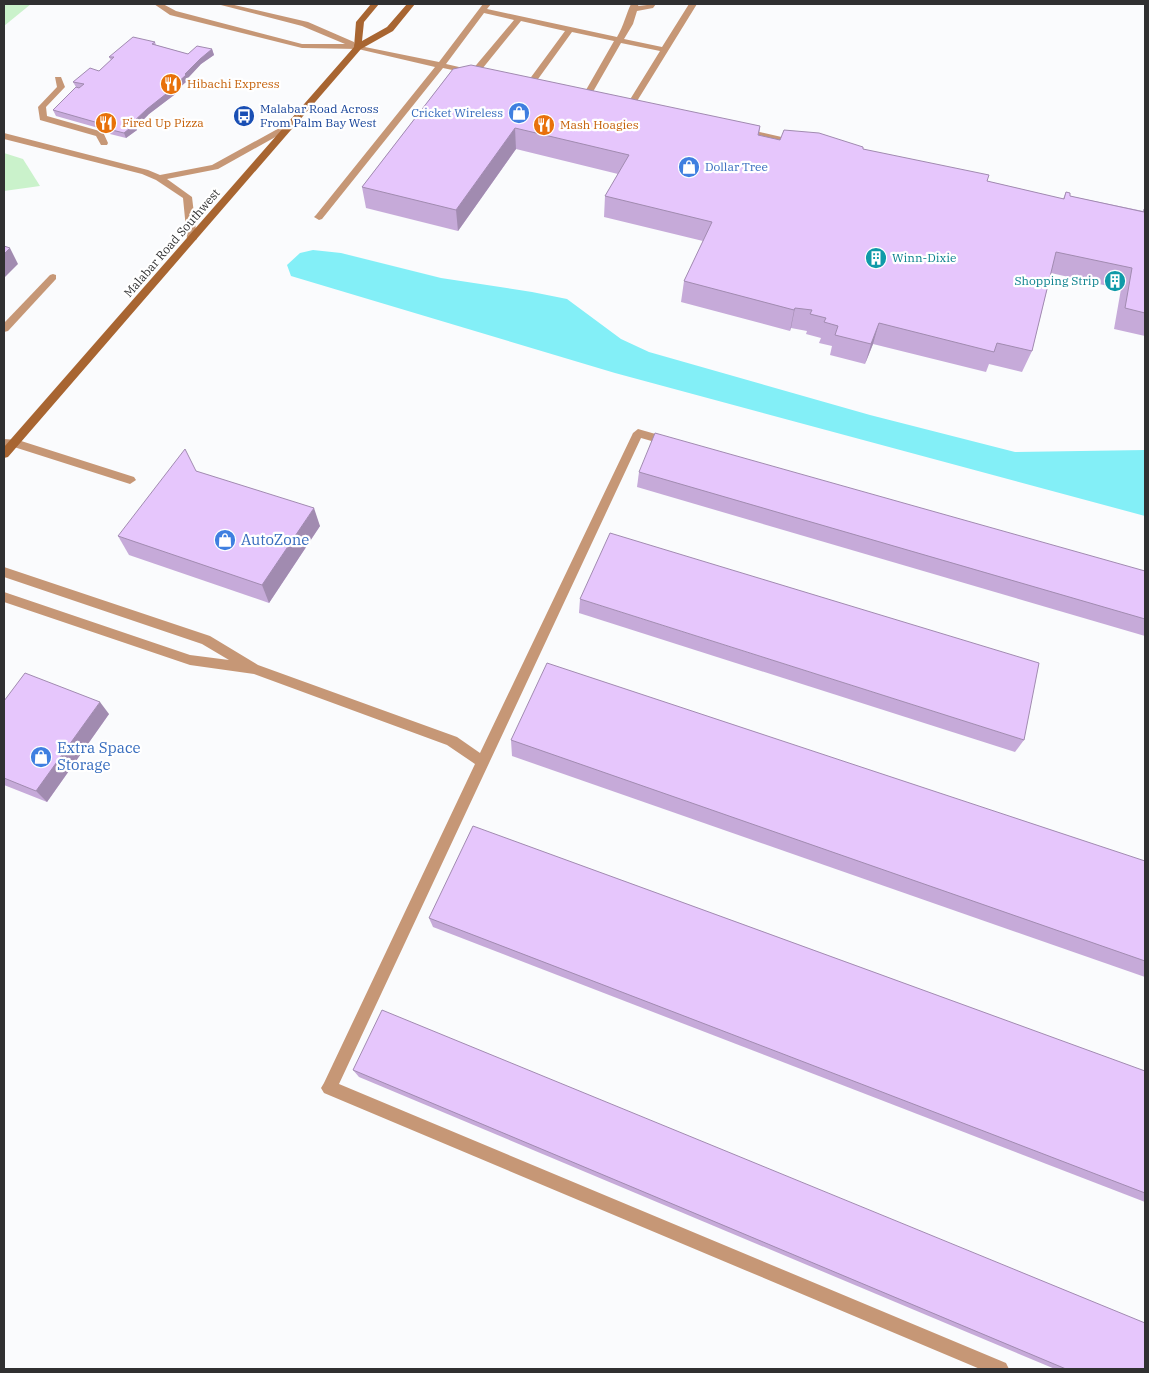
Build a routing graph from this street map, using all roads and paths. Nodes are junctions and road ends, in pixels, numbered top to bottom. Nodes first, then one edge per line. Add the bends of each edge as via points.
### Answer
1 (158, 4) edge
2 (221, 4) edge
3 (375, 4) edge
4 (411, 4) edge
5 (652, 4) edge
6 (693, 4) edge
7 (633, 6) edge
8 (484, 7) edge
9 (519, 19) junction
10 (569, 30) junction
11 (619, 40) junction
12 (358, 47) junction
13 (665, 50) junction
14 (441, 65) junction
15 (58, 79) dead end
16 (530, 84) edge
17 (586, 97) edge
18 (630, 106) edge
19 (292, 124) junction
20 (733, 129) edge
21 (4, 136) edge
22 (104, 143) dead end
23 (806, 145) edge
24 (159, 178) junction
25 (319, 218) dead end
26 (192, 238) junction
27 (53, 277) dead end
28 (4, 328) edge
29 (9, 443) edge
30 (686, 446) edge
31 (4, 454) edge
32 (130, 480) dead end
33 (4, 572) edge
34 (4, 597) edge
35 (254, 669) junction
36 (483, 762) junction
37 (1000, 1369) edge

1 - 12 lane via 173,13 302,46
2 - 12 lane via 305,24
3 - 12 main road via 360,22
4 - 12 main road, Malabar Road Southwest via 390,28
5 - 7 lane
6 - 13 lane
7 - 11 lane via 629,24
8 - 9 lane
8 - 14 lane
9 - 10 lane
9 - 14 lane via 479,73
10 - 11 lane
10 - 16 lane
11 - 13 lane
11 - 17 lane
12 - 14 lane
12 - 19 main road, Malabar Road Southwest
13 - 18 lane
14 - 25 lane
15 - 22 lane via 61,87 42,107 43,118 100,134
19 - 24 lane via 215,167
19 - 26 main road, Malabar Road Southwest
20 - 23 lane
21 - 24 lane
24 - 26 lane via 187,197
26 - 29 main road, Malabar Road Southwest
27 - 28 lane
29 - 31 main road, Malabar Road Southwest
29 - 32 lane
30 - 36 lane via 638,433
33 - 35 lane via 206,640
34 - 35 lane via 190,660
35 - 36 lane via 452,741
36 - 37 lane via 329,1088

